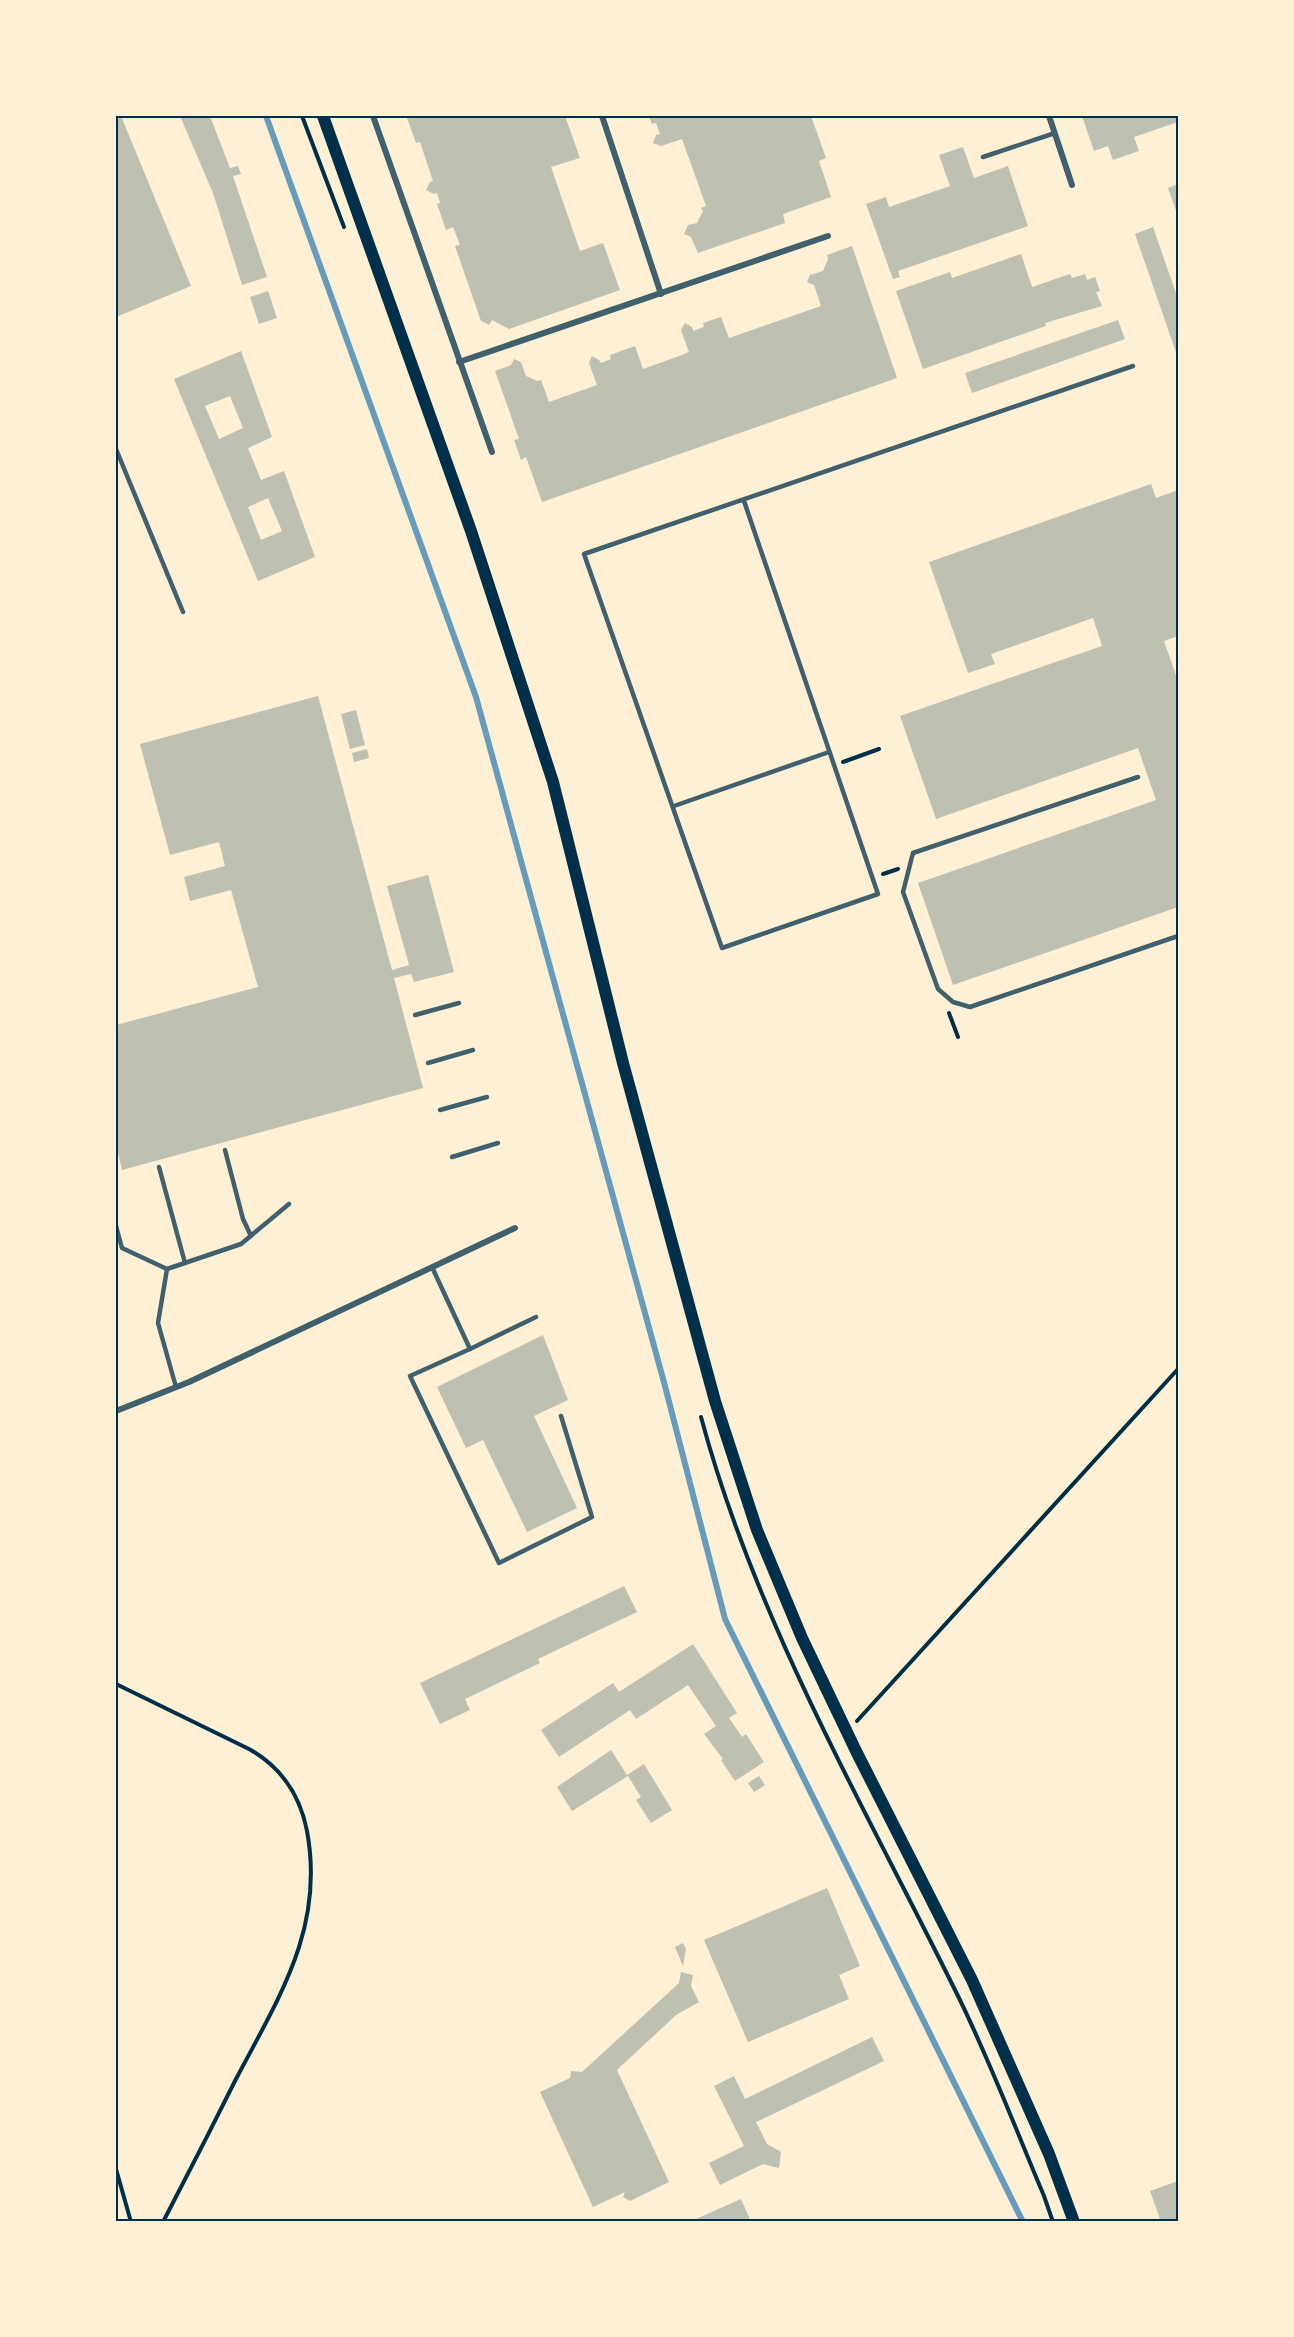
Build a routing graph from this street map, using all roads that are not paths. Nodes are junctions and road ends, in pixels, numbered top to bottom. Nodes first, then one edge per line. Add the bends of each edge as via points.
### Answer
1 (323, 116) edge
2 (374, 116) edge
3 (602, 116) edge
4 (1049, 116) edge
5 (1055, 133) junction
6 (983, 158) dead end
7 (1072, 186) dead end
8 (828, 237) dead end
9 (661, 294) junction
10 (459, 362) junction
11 (1133, 366) dead end
12 (116, 449) edge
13 (492, 452) dead end
14 (744, 501) junction
15 (183, 612) dead end
16 (829, 752) junction
17 (1138, 777) dead end
18 (674, 806) junction
19 (1179, 936) edge
20 (459, 1003) dead end
21 (416, 1015) dead end
22 (473, 1050) dead end
23 (428, 1063) dead end
24 (486, 1097) dead end
25 (440, 1110) dead end
26 (498, 1143) dead end
27 (225, 1150) dead end
28 (452, 1157) dead end
29 (159, 1167) dead end
30 (289, 1204) dead end
31 (116, 1226) edge
32 (515, 1228) dead end
33 (251, 1236) junction
34 (185, 1263) junction
35 (432, 1267) junction
36 (167, 1269) junction
37 (536, 1317) dead end
38 (470, 1349) junction
39 (176, 1387) junction
40 (116, 1411) edge
41 (561, 1416) dead end
42 (1074, 2222) edge

1 - 42 main road via 471,531 553,782 623,1063 715,1401 757,1530 802,1638 972,1980 1049,2154
2 - 10 street
3 - 9 street
4 - 5 street
5 - 6 lane
5 - 7 street
8 - 9 street
9 - 10 street
10 - 13 street
11 - 14 lane
12 - 15 lane
14 - 16 lane
14 - 18 lane via 584,554
16 - 18 lane
16 - 18 lane via 878,894 722,948
17 - 19 lane via 914,853 903,892 938,989 953,1002 970,1007
20 - 21 lane
22 - 23 lane
24 - 25 lane
26 - 28 lane
27 - 33 lane via 243,1220
29 - 34 lane
30 - 33 lane
31 - 36 lane via 122,1248
32 - 35 street
33 - 34 lane via 242,1244
34 - 36 lane
35 - 38 lane
35 - 39 street
36 - 39 lane via 158,1323
37 - 38 lane
38 - 41 lane via 410,1376 499,1563 592,1517
39 - 40 street

